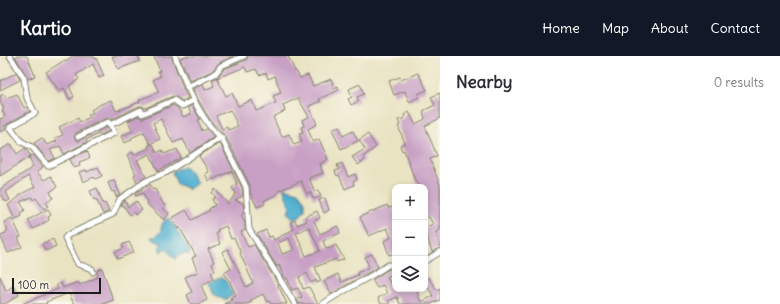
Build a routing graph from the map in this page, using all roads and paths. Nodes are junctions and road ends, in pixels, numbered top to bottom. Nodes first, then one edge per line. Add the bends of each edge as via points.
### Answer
1 (10, 56) edge
2 (175, 56) edge
3 (244, 56) edge
4 (188, 87) junction
5 (194, 100) junction
6 (110, 126) junction
7 (78, 137) dead end
8 (220, 138) junction
9 (440, 252) edge
10 (428, 259) edge
11 (392, 266) edge
12 (93, 272) dead end
13 (295, 304) edge
14 (323, 304) edge

1 - 6 street via 24,78 27,98 35,113 10,127 48,166 114,133
2 - 4 street
3 - 4 street via 221,66 215,74
4 - 5 street
5 - 6 street via 182,106 174,100 142,114 141,110
5 - 8 street
6 - 7 street via 108,122
8 - 12 street via 120,199 113,214 65,238 78,264 92,269
8 - 13 street via 246,186 249,229
9 - 10 street
11 - 14 street via 388,265

